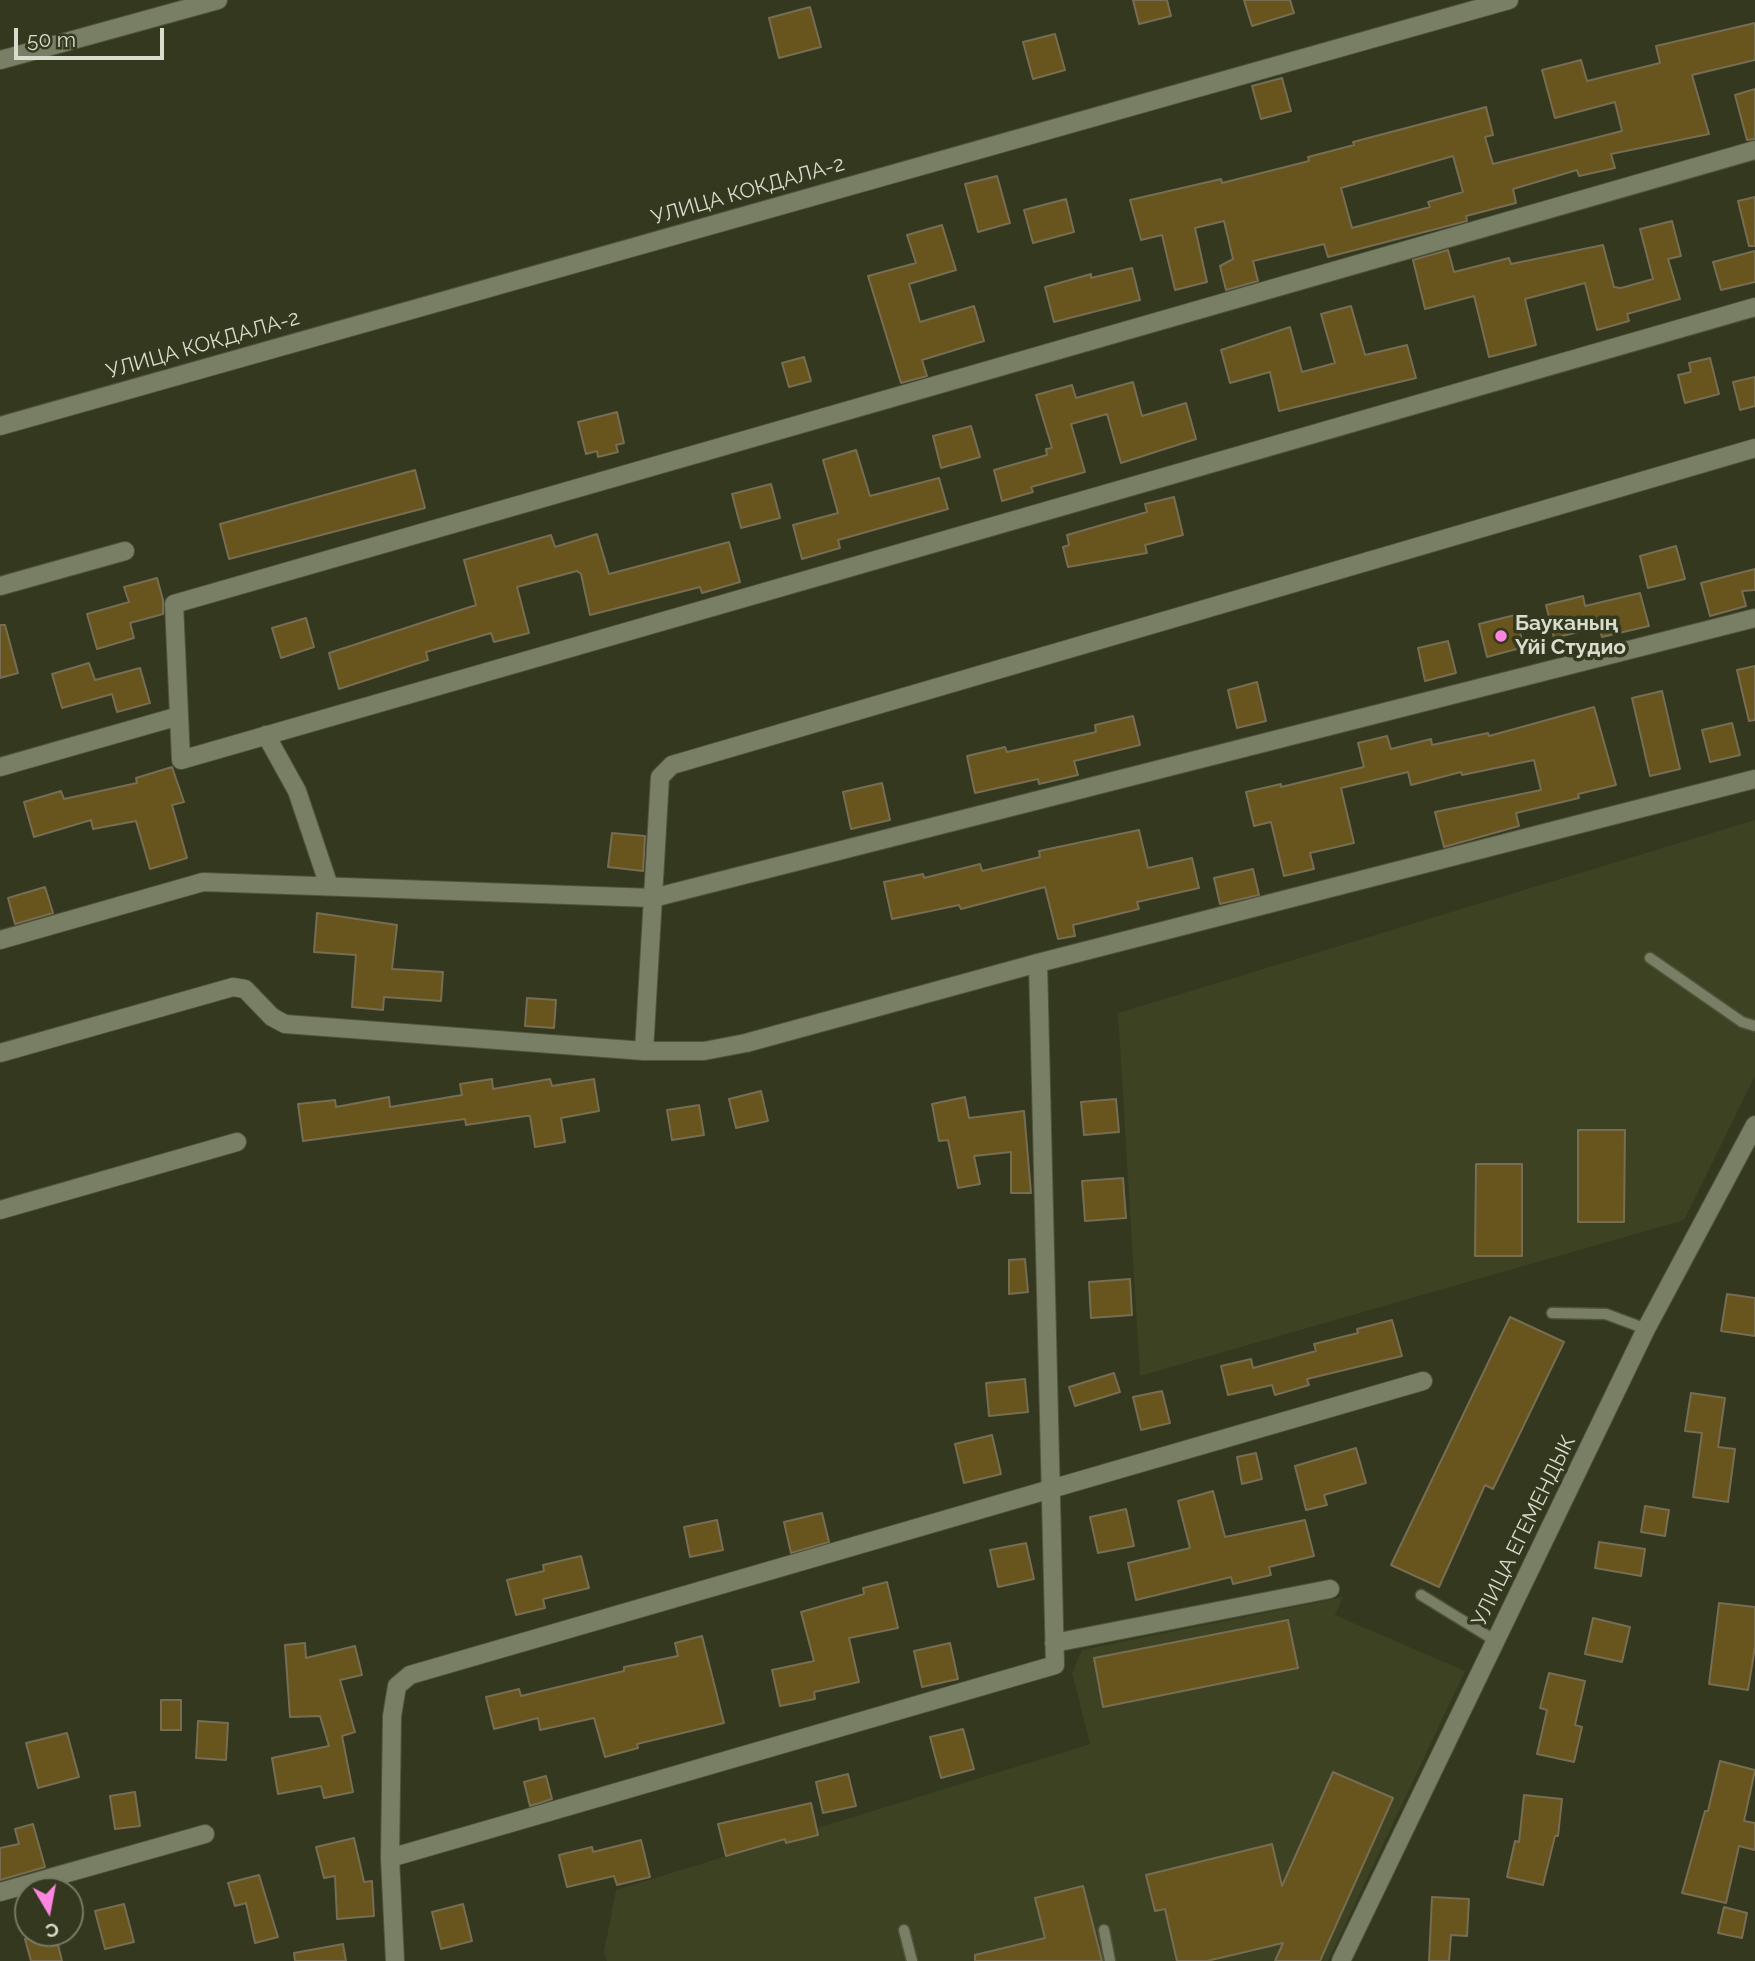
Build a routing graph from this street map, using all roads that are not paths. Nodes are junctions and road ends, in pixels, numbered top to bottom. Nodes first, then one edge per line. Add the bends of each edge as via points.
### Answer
1 (218, 0) edge
2 (1509, 0) edge
3 (0, 60) edge
4 (1755, 150) edge
5 (1755, 307) edge
6 (0, 426) edge
7 (1755, 448) edge
8 (125, 551) dead end
9 (0, 586) edge
10 (1755, 618) edge
11 (179, 716) junction
12 (266, 735) junction
13 (0, 767) edge
14 (1755, 779) edge
15 (329, 886) junction
16 (653, 898) junction
17 (0, 940) edge
18 (1650, 958) dead end
19 (1038, 963) junction
20 (1755, 1026) edge
21 (644, 1051) junction
22 (0, 1053) edge
23 (1755, 1125) edge
24 (237, 1142) dead end
25 (0, 1210) edge
26 (1552, 1313) dead end
27 (1646, 1329) junction
28 (1423, 1381) dead end
29 (1051, 1489) junction
30 (1330, 1589) dead end
31 (1421, 1595) dead end
32 (1496, 1641) junction
33 (1054, 1643) junction
34 (205, 1833) dead end
35 (390, 1858) junction
36 (0, 1892) edge
37 (904, 1930) dead end
38 (1104, 1930) dead end
39 (395, 1961) edge
40 (912, 1961) edge
41 (1110, 1961) edge
42 (1341, 1961) edge

1 - 3 street
2 - 6 street, УЛИЦА КОКДАЛА-2
4 - 11 street via 174,604
5 - 12 street
7 - 16 street via 672,765 660,777
8 - 9 street
10 - 16 street
11 - 12 street via 181,760
11 - 13 street
12 - 15 street via 297,791
14 - 19 street
15 - 16 street
15 - 17 street via 203,882
16 - 21 street
18 - 20 lane via 1742,1022
19 - 21 street via 746,1043 704,1051
19 - 29 street
21 - 22 street via 285,1024 245,989 233,987
23 - 27 street, УЛИЦА ЕГЕМЕНДЫК
24 - 25 street
26 - 27 lane via 1606,1314
27 - 32 street, УЛИЦА ЕГЕМЕНДЫК
28 - 29 street
29 - 33 street
29 - 35 street via 410,1675 397,1686 392,1716
30 - 33 street
31 - 32 lane
32 - 42 street, УЛИЦА ЕГЕМЕНДЫК
33 - 35 street via 1055,1665
34 - 36 street
35 - 39 street
37 - 40 lane
38 - 41 lane

